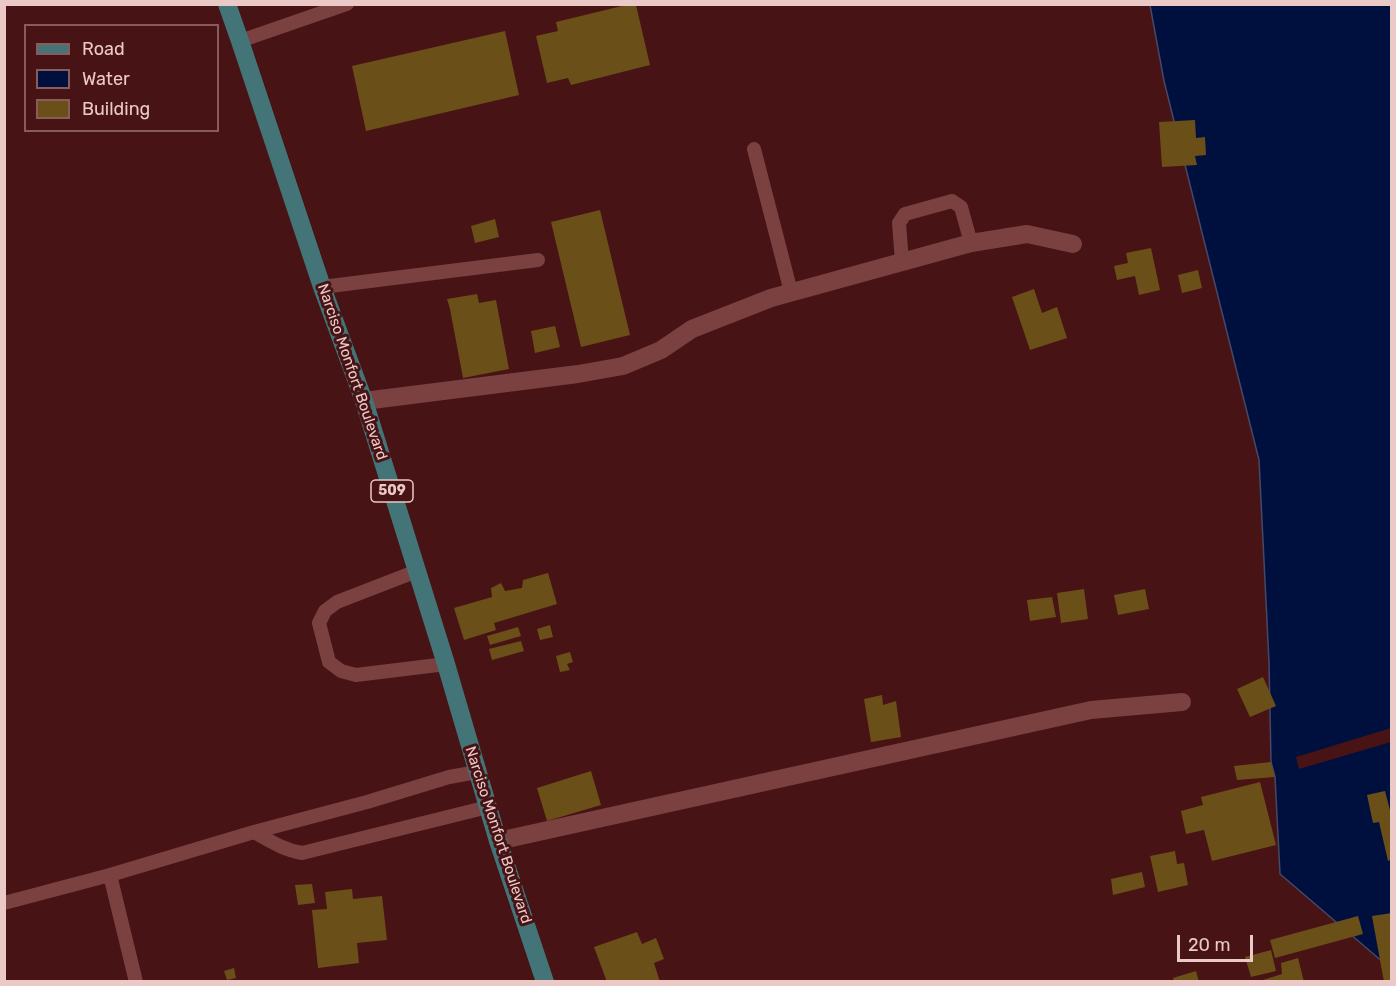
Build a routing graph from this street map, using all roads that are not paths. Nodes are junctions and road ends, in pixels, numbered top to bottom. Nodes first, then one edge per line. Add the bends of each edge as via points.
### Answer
1 (227, 4) edge
2 (347, 4) edge
3 (240, 40) junction
4 (754, 149) dead end
5 (971, 243) junction
6 (1073, 244) dead end
7 (538, 260) dead end
8 (902, 262) junction
9 (322, 287) junction
10 (791, 292) junction
11 (364, 401) junction
12 (417, 571) junction
13 (446, 663) junction
14 (1182, 702) dead end
15 (477, 772) junction
16 (488, 807) junction
17 (254, 832) junction
18 (498, 841) junction
19 (110, 875) junction
20 (4, 903) edge
21 (136, 981) edge
22 (545, 981) edge

1 - 3 main road, Narciso Monfort Boulevard / 509
2 - 3 lane
3 - 9 main road, Narciso Monfort Boulevard / 509
4 - 10 lane
5 - 6 street via 1027,234
5 - 8 street
5 - 8 lane via 961,207 952,201 905,214 899,223
7 - 9 lane
8 - 10 street
9 - 11 main road, Narciso Monfort Boulevard / 509
10 - 11 street via 692,329 661,350 623,366
11 - 12 main road, Narciso Monfort Boulevard / 509
12 - 13 main road, Narciso Monfort Boulevard / 509
12 - 13 lane via 337,602 325,611 319,623 329,662 356,675
13 - 15 main road, Narciso Monfort Boulevard / 509
14 - 18 street via 1091,710
15 - 16 main road, Narciso Monfort Boulevard / 509
15 - 17 lane
16 - 17 lane via 302,853 280,847
16 - 18 main road, Narciso Monfort Boulevard / 509
17 - 19 lane
18 - 22 main road, Narciso Monfort Boulevard / 509
19 - 20 lane
19 - 21 lane

